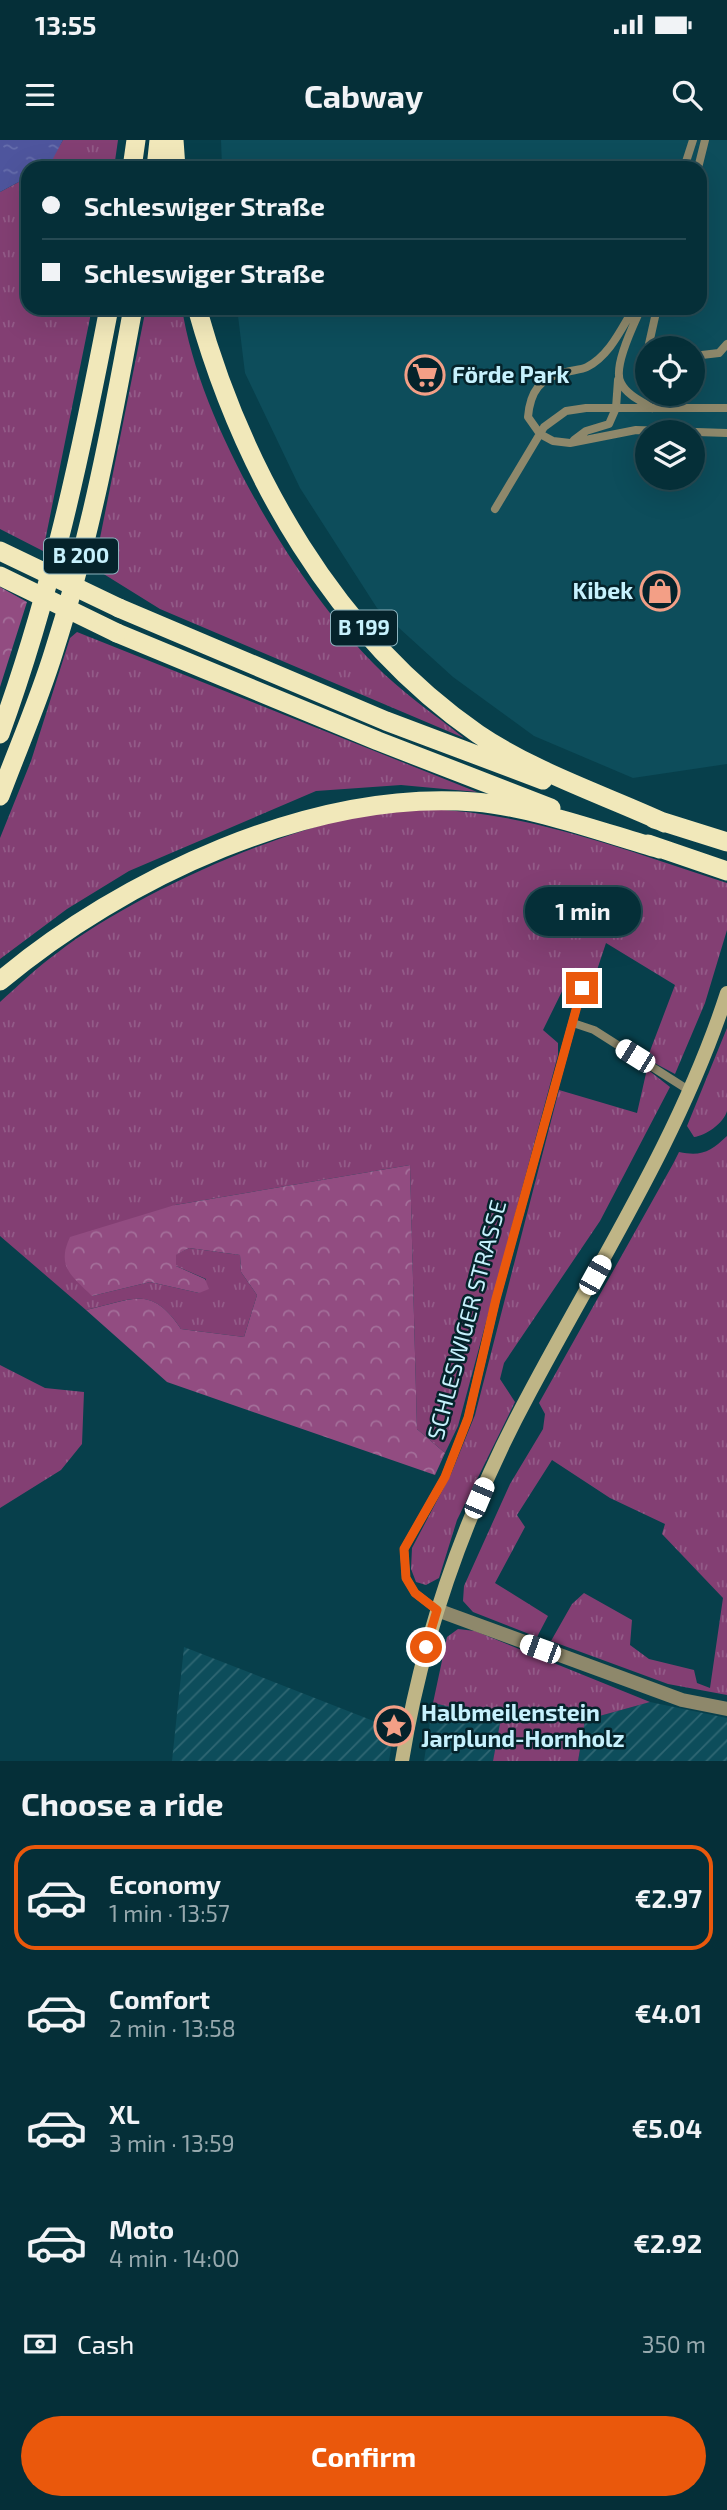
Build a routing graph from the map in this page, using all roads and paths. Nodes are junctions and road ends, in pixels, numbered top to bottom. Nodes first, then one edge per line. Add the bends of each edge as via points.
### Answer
1 (159, 140) edge
2 (174, 140) edge
3 (693, 140) edge
4 (705, 140) edge
5 (157, 161) edge
6 (176, 161) edge
7 (686, 161) edge
8 (700, 161) edge
9 (108, 315) edge
10 (132, 315) edge
11 (199, 315) edge
12 (630, 315) edge
13 (637, 315) edge
14 (656, 315) edge
15 (653, 336) edge
16 (727, 344) edge
17 (705, 355) edge
18 (618, 377) junction
19 (674, 406) edge
20 (616, 408) junction
21 (652, 408) junction
22 (678, 408) junction
23 (727, 408) edge
24 (727, 433) edge
25 (540, 434) junction
26 (570, 443) junction
27 (495, 509) dead end
28 (0, 551) edge
29 (0, 576) edge
30 (0, 734) edge
31 (0, 796) edge
32 (665, 823) junction
33 (727, 842) edge
34 (660, 849) junction
35 (727, 871) edge
36 (0, 981) edge
37 (582, 988) dead end
38 (727, 993) edge
39 (573, 1023) junction
40 (690, 1091) junction
41 (437, 1610) junction
42 (727, 1709) edge
43 (402, 1761) edge

1 - 5 highway
2 - 6 highway
3 - 7 lane
4 - 8 lane
9 - 30 highway, B 200 via 55,567
10 - 31 highway, B 200 via 78,572 54,653
11 - 32 highway, B 199 via 215,373 253,462 307,556 379,646 431,698 481,735
12 - 25 lane via 609,350 586,368 540,383 529,397 528,417
13 - 18 lane
14 - 15 lane
16 - 17 lane via 719,353
18 - 20 lane
18 - 21 lane via 628,392
19 - 22 lane
20 - 21 lane
20 - 25 lane via 566,411
20 - 26 lane via 608,424 586,431
21 - 22 lane
22 - 23 lane
24 - 26 lane via 636,430
25 - 26 lane
25 - 27 lane
28 - 32 highway, bridge via 119,608 386,720
29 - 34 highway, bridge via 117,633 378,741
32 - 33 highway, B 199
34 - 35 highway
34 - 36 highway via 477,802 398,802 332,812 259,834 142,885 33,953
37 - 39 lane, SCHLESWIGER STRASSE
38 - 40 main road
39 - 40 lane via 594,1030
39 - 41 lane, SCHLESWIGER STRASSE via 496,1299 468,1418 445,1477 404,1549 406,1578 415,1593
40 - 41 main road via 669,1139 488,1476
41 - 42 street, SCHLESWIGER STRASSE via 682,1700
41 - 43 main road

